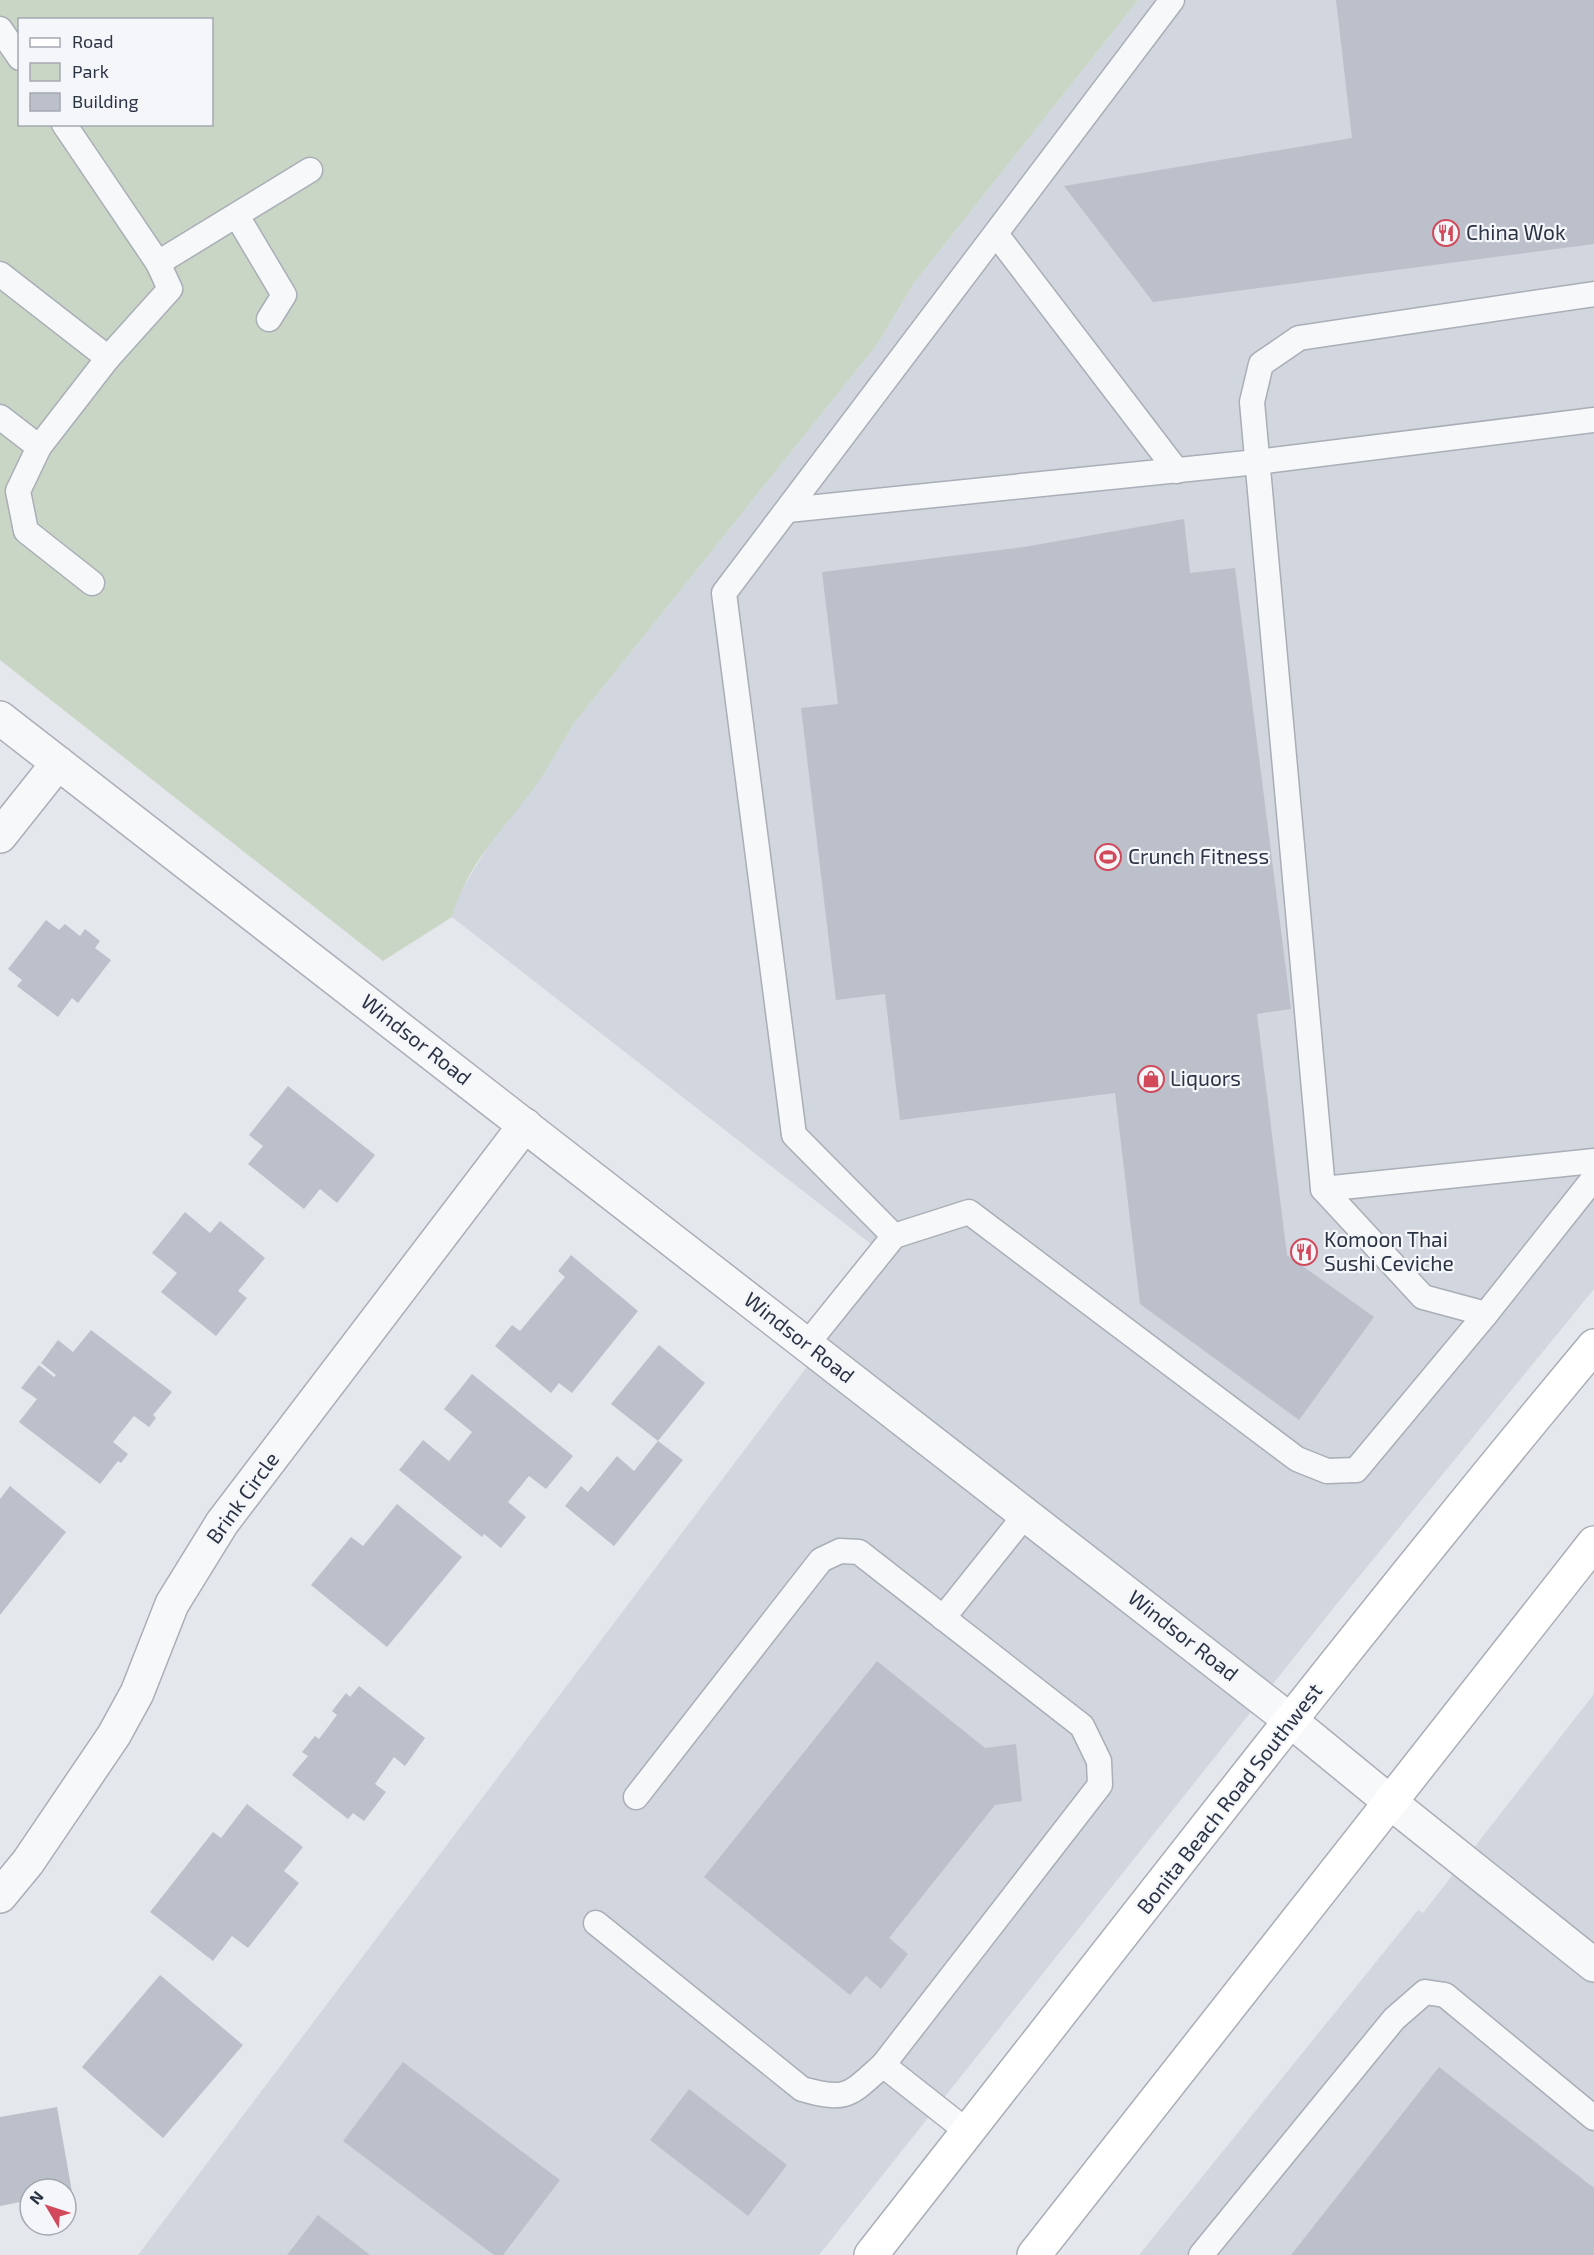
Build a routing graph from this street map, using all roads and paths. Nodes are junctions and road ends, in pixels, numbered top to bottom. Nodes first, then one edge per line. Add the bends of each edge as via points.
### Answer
1 (1172, 0) edge
2 (0, 29) edge
3 (18, 55) edge
4 (65, 126) edge
5 (310, 170) dead end
6 (237, 216) junction
7 (996, 234) junction
8 (158, 263) junction
9 (0, 274) edge
10 (1594, 294) edge
11 (269, 319) dead end
12 (108, 358) junction
13 (0, 417) edge
14 (1594, 420) edge
15 (39, 447) junction
16 (1257, 462) junction
17 (1177, 471) junction
18 (788, 510) junction
19 (93, 583) dead end
20 (0, 718) edge
21 (58, 763) junction
22 (0, 836) edge
23 (525, 1125) junction
24 (1594, 1161) edge
25 (1594, 1178) edge
26 (1323, 1189) junction
27 (894, 1236) junction
28 (1486, 1314) junction
29 (807, 1344) junction
30 (1594, 1346) edge
31 (1026, 1514) junction
32 (1594, 1543) edge
33 (943, 1618) junction
34 (1292, 1721) junction
35 (636, 1797) dead end
36 (1390, 1802) junction
37 (0, 1896) edge
38 (596, 1923) dead end
39 (1594, 1965) edge
40 (883, 2065) junction
41 (1594, 2118) edge
42 (968, 2132) junction
43 (871, 2255) edge
44 (1034, 2255) edge
45 (1201, 2255) edge

1 - 7 lane
2 - 3 lane
4 - 8 lane
5 - 6 lane
6 - 8 lane
6 - 11 lane via 284,295
7 - 17 lane
7 - 18 lane
8 - 12 lane via 170,289
9 - 12 lane
10 - 16 lane via 1299,338 1261,364 1252,402
12 - 15 lane
13 - 15 lane
14 - 16 lane
15 - 19 lane via 18,491 26,531
16 - 17 lane
16 - 26 lane
17 - 18 lane
18 - 27 lane via 724,593 794,1135
20 - 21 street, Windsor Road
21 - 22 street
21 - 23 street, Windsor Road
23 - 29 street, Windsor Road
23 - 37 street, Brink Circle via 222,1523 172,1604 137,1693 114,1735 28,1862
24 - 26 lane
25 - 28 lane
26 - 28 lane via 1423,1297
27 - 28 lane via 969,1212 1298,1459 1327,1471 1356,1470
27 - 29 lane
29 - 31 street, Windsor Road
30 - 34 main road, Bonita Beach Road Southwest
31 - 33 lane
31 - 34 street, Windsor Road
32 - 36 main road
33 - 35 lane via 859,1552 840,1551 821,1560
33 - 40 lane via 1082,1726 1099,1761 1100,1785
34 - 36 street, Windsor Road
34 - 42 main road, Bonita Beach Road Southwest
36 - 39 street, Windsor Road
36 - 44 main road
38 - 40 lane via 801,2089 829,2097 851,2093
40 - 42 lane
41 - 45 lane via 1445,1995 1425,1992 1394,2019
42 - 43 main road, Bonita Beach Road Southwest

